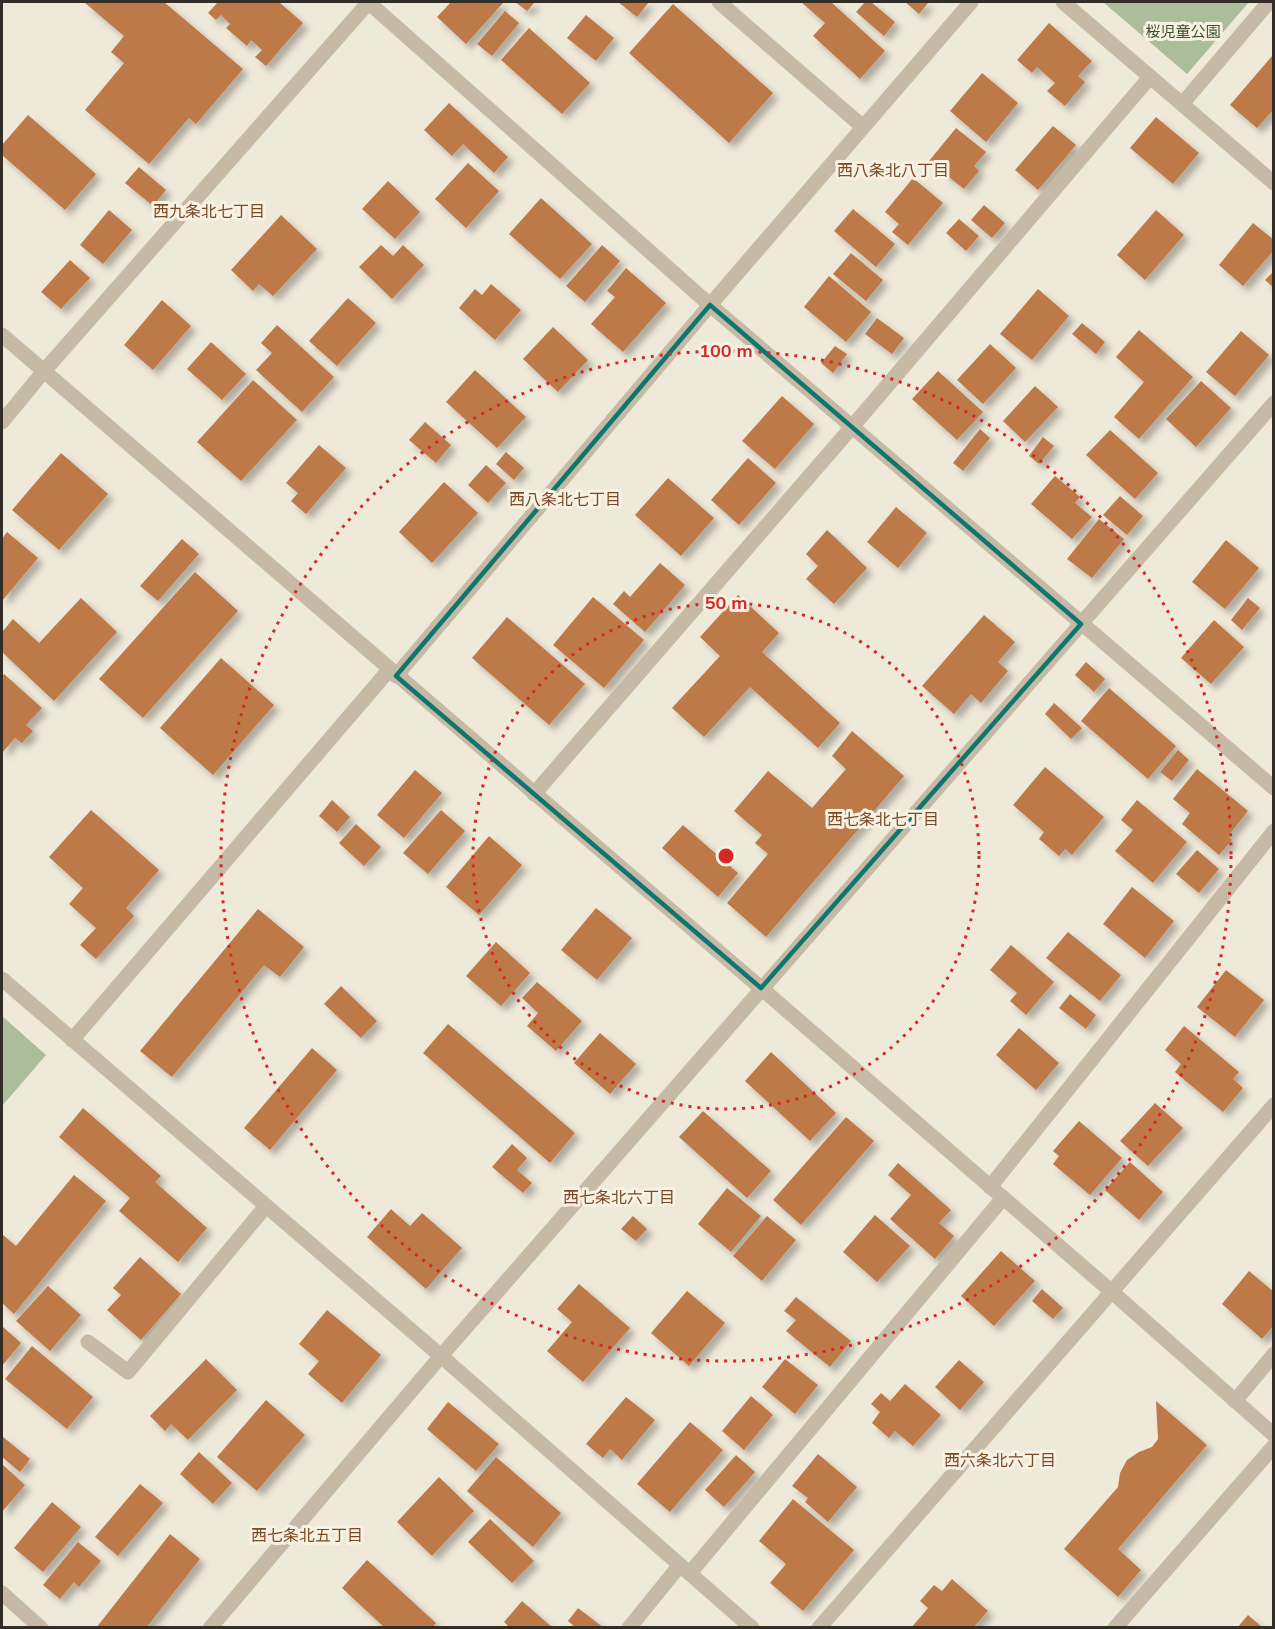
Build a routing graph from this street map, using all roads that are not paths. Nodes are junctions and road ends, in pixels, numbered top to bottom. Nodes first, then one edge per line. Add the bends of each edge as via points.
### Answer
1 (368, 2) edge
2 (719, 2) edge
3 (971, 2) edge
4 (1063, 2) edge
5 (1269, 2) edge
6 (1150, 76) junction
7 (1182, 104) junction
8 (863, 128) junction
9 (1274, 183) edge
10 (711, 304) junction
11 (2, 335) edge
12 (44, 371) junction
13 (1274, 403) edge
14 (2, 422) edge
15 (852, 427) junction
16 (1081, 624) junction
17 (393, 673) junction
18 (1274, 788) edge
19 (534, 794) junction
20 (1274, 831) edge
21 (2, 979) edge
22 (761, 988) junction
23 (72, 1040) junction
24 (1274, 1105) edge
25 (990, 1187) junction
26 (1003, 1198) junction
27 (266, 1206) junction
28 (1112, 1292) junction
29 (88, 1342) dead end
30 (1274, 1354) edge
31 (441, 1356) junction
32 (1235, 1401) junction
33 (1274, 1435) edge
34 (1274, 1446) edge
35 (685, 1569) junction
36 (2, 1593) edge
37 (41, 1628) edge
38 (210, 1628) edge
39 (629, 1628) edge
40 (752, 1628) edge
41 (819, 1628) edge
42 (1115, 1628) edge

1 - 10 street
1 - 12 street
2 - 8 street
3 - 8 street
4 - 6 street
5 - 7 street
6 - 7 street
6 - 15 street
7 - 9 street
8 - 10 street
10 - 15 street
10 - 17 street
11 - 12 street
12 - 14 street
12 - 17 street
13 - 16 street
15 - 16 street
15 - 19 street
16 - 18 street
16 - 22 street
17 - 19 street
17 - 23 street
19 - 22 street
20 - 25 street
21 - 23 street
22 - 25 street
22 - 31 street
23 - 27 street
24 - 28 street
25 - 26 street
26 - 28 street
26 - 35 street
27 - 29 street via 128,1372
27 - 31 street
28 - 32 street
28 - 41 street
30 - 32 street
31 - 35 street
31 - 38 street
32 - 33 street
34 - 42 street
35 - 39 street
35 - 40 street
36 - 37 street

